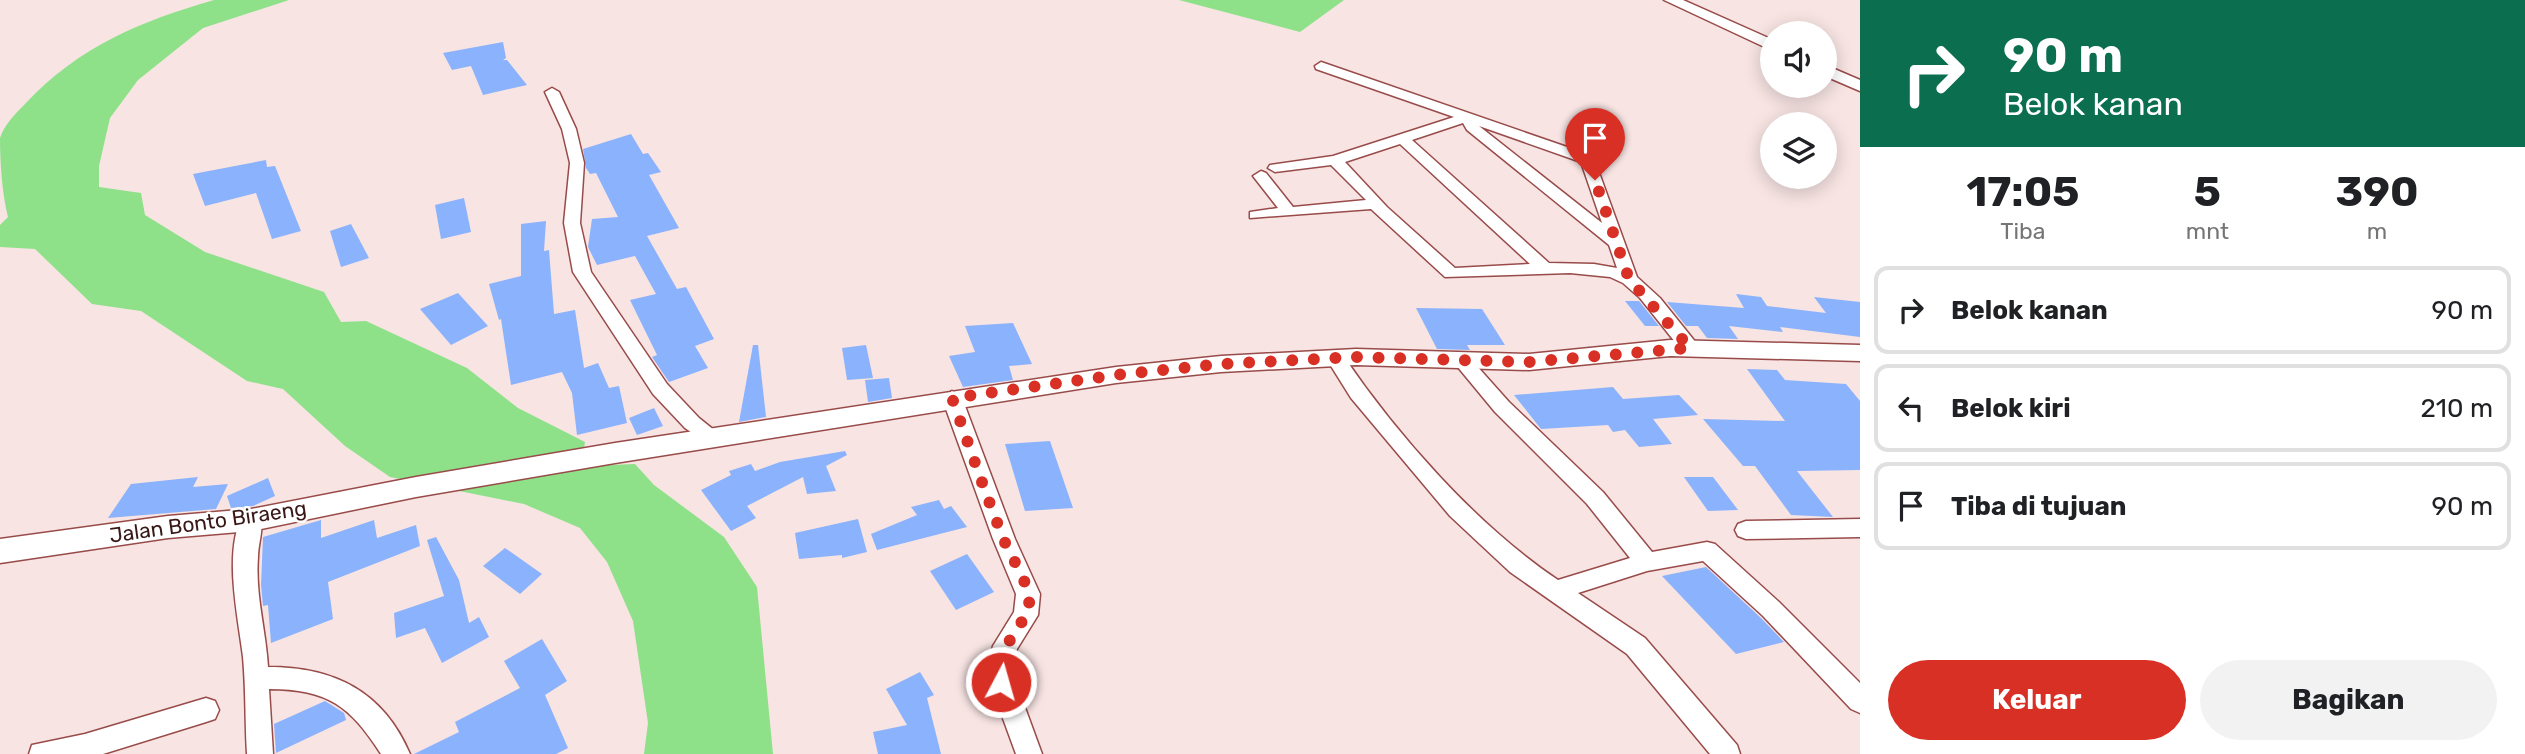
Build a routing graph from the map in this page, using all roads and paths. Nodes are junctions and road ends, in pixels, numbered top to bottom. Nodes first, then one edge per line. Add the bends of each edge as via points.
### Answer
1 (1671, 0) edge
2 (1760, 40) edge
3 (1321, 66) dead end
4 (1837, 75) edge
5 (1860, 86) edge
6 (552, 92) dead end
7 (1467, 117) junction
8 (1402, 138) junction
9 (1335, 160) junction
10 (1380, 206) junction
11 (1289, 212) junction
12 (1256, 215) dead end
13 (1616, 243) junction
14 (1546, 269) junction
15 (1629, 279) junction
16 (1690, 348) junction
17 (1860, 354) edge
18 (1335, 358) junction
19 (1461, 360) junction
20 (952, 398) junction
21 (715, 438) junction
22 (251, 520) junction
23 (1860, 528) edge
24 (1746, 530) dead end
25 (0, 551) edge
26 (1647, 562) junction
27 (1554, 591) junction
28 (256, 678) junction
29 (1860, 701) edge
30 (206, 710) dead end
31 (42, 754) edge
32 (260, 754) edge
33 (397, 754) edge
34 (1029, 754) edge
35 (1727, 754) edge

1 - 2 street
3 - 7 street
4 - 5 street
6 - 21 street via 569,129 577,163 572,223 582,272 660,389 692,423
7 - 8 street
7 - 13 street via 1472,127
7 - 13 street via 1588,159
8 - 9 street
8 - 14 street
9 - 10 street
9 - 11 street via 1268,172
10 - 11 street
10 - 14 street via 1449,272
11 - 12 street
13 - 15 street
14 - 15 street via 1615,272
15 - 16 street
16 - 17 street, Jalan Bonto Biraeng
16 - 19 street, Jalan Bonto Biraeng via 1529,362
18 - 19 street, Jalan Bonto Biraeng
18 - 20 street, Jalan Bonto Biraeng via 1116,375
18 - 27 street via 1358,393 1458,510
19 - 26 street via 1595,498
20 - 21 street, Jalan Bonto Biraeng
20 - 34 street via 1028,594 1026,615 1010,636 999,672
21 - 22 street, Jalan Bonto Biraeng via 416,487
22 - 25 street, Jalan Bonto Biraeng
22 - 28 street via 247,613
23 - 24 street
26 - 27 street
26 - 29 street via 1704,551 1713,555
27 - 35 street via 1636,646
28 - 32 street
28 - 33 street via 338,687 362,708
30 - 31 street via 85,747

